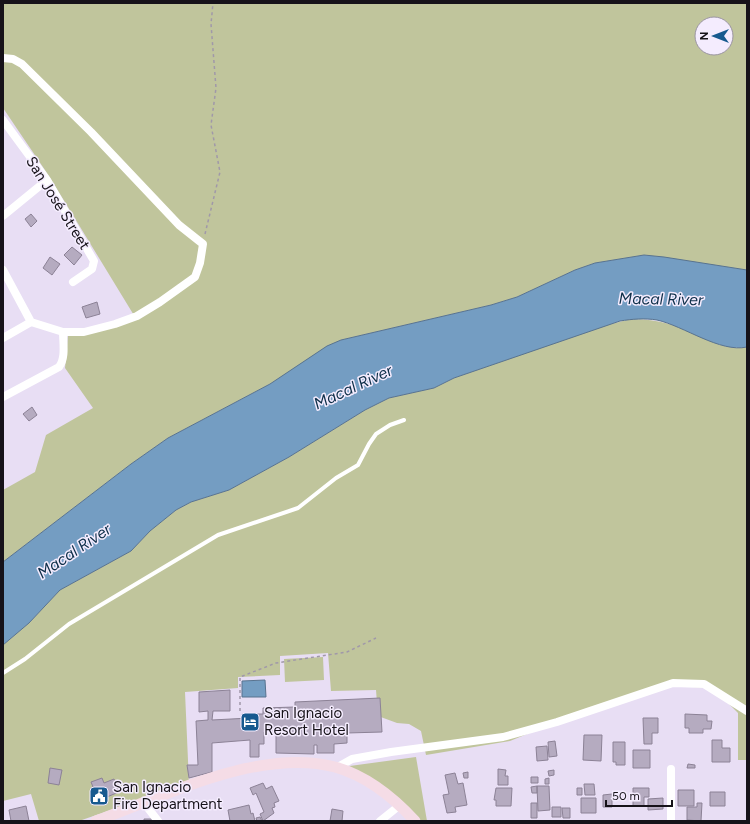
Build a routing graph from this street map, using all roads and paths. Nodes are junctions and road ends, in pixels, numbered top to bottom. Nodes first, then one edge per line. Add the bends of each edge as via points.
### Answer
1 (213, 3) edge
2 (3, 58) edge
3 (3, 120) edge
4 (47, 180) junction
5 (3, 216) edge
6 (203, 244) junction
7 (3, 270) edge
8 (74, 282) dead end
9 (30, 322) junction
10 (63, 332) junction
11 (3, 338) edge
12 (3, 397) edge
13 (404, 420) dead end
14 (376, 638) dead end
15 (3, 673) edge
16 (240, 711) dead end
17 (747, 711) edge
18 (336, 768) junction
19 (671, 770) dead end
20 (144, 803) junction
21 (400, 805) junction
22 (96, 821) edge
23 (158, 821) edge
24 (380, 821) edge
25 (415, 821) edge
26 (671, 821) edge

1 - 6 path via 211,24 216,88 211,125 220,172
2 - 6 street via 13,59 22,64 179,225
3 - 4 street, San José Street
4 - 5 street
4 - 8 street, San José Street via 94,262 92,269
6 - 10 street via 195,277 160,302 137,316 115,324 84,332
7 - 9 street
9 - 10 street
9 - 11 street
10 - 12 street via 62,363 59,367
13 - 15 lane via 376,434 358,465 336,478 298,508 218,535 69,624
14 - 16 path via 347,652 276,663 240,677
17 - 18 street via 704,684 673,684 503,737 352,759
18 - 20 main road via 295,762 268,764 215,777
18 - 21 main road via 375,786
19 - 26 street
20 - 22 main road
20 - 23 street
21 - 24 street
21 - 25 main road

